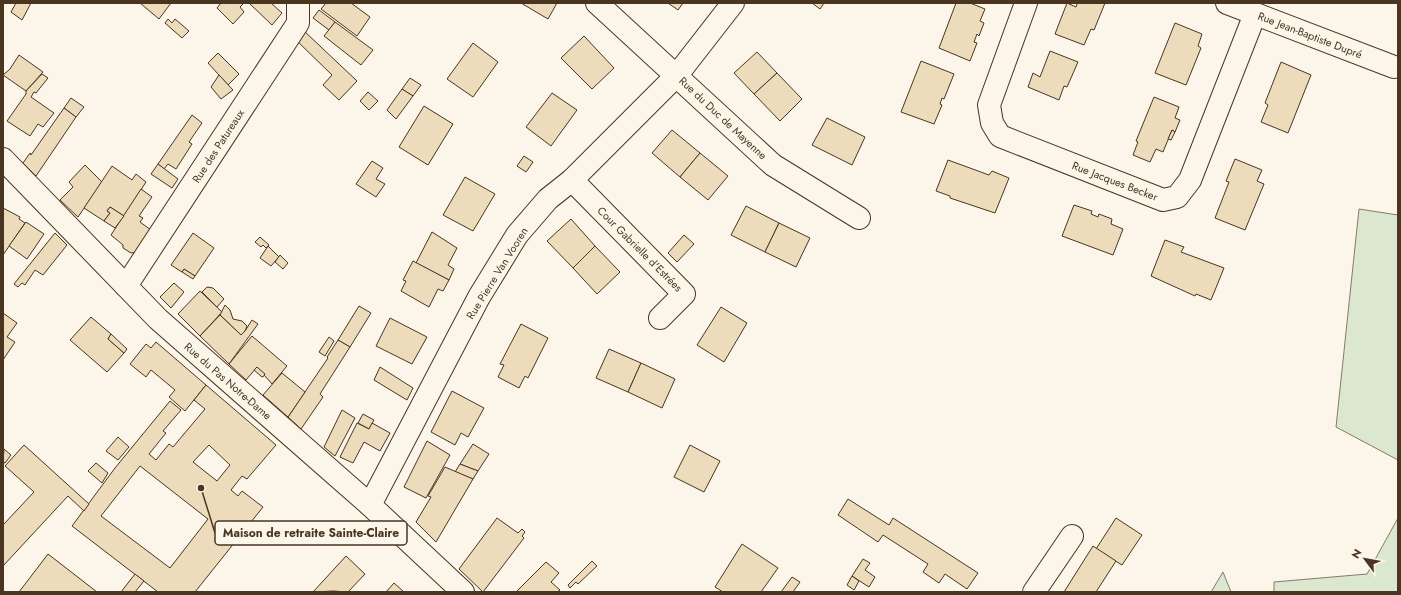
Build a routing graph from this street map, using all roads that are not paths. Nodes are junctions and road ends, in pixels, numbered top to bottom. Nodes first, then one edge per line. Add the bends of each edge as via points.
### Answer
1 (298, 3) edge
2 (597, 3) edge
3 (733, 3) edge
4 (1026, 3) edge
5 (1227, 3) edge
6 (1255, 14) junction
7 (1394, 67) dead end
8 (678, 75) junction
9 (3, 159) edge
10 (572, 180) junction
11 (859, 218) dead end
12 (126, 286) junction
13 (660, 318) dead end
14 (370, 505) junction
15 (1072, 536) dead end
16 (463, 592) edge
17 (1034, 592) edge

1 - 12 street, Rue des Patureaux via 298,23
2 - 8 street, Rue du Duc de Mayenne
3 - 8 street, Rue Pierre Van Vooren
4 - 6 street, Rue Jacques Becker via 989,105 992,123 1000,136 1163,200 1177,196 1190,180
5 - 6 street, Rue Jean-Baptiste Dupré
6 - 7 street, Rue Jean-Baptiste Dupré
8 - 10 street, Rue Pierre Van Vooren
8 - 11 street, Rue du Duc de Mayenne via 773,166
9 - 12 street, Rue du Pas Notre-Dame
10 - 13 street, Cour Gabrielle d'Estrées via 684,294
10 - 14 street, Rue Pierre Van Vooren via 548,199 517,235 479,297
12 - 14 street, Rue du Pas Notre-Dame via 158,319
14 - 16 street, Rue du Pas Notre-Dame
15 - 17 street

